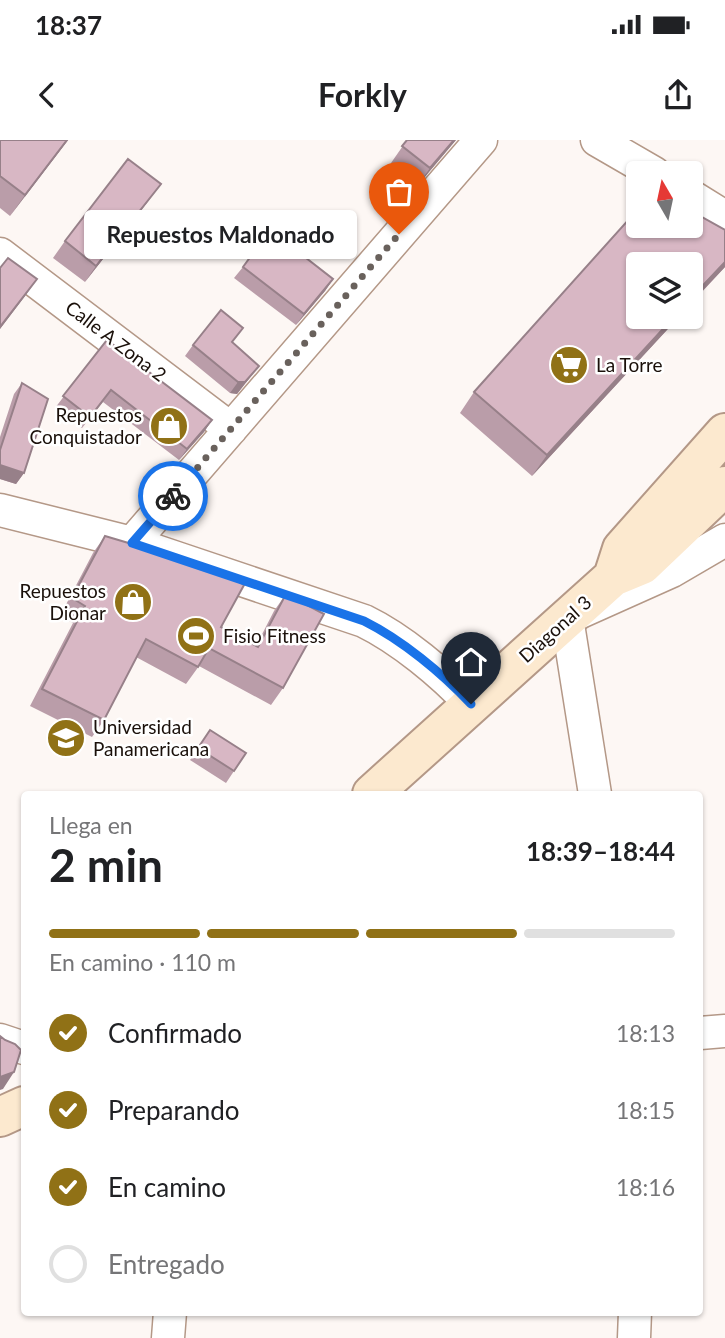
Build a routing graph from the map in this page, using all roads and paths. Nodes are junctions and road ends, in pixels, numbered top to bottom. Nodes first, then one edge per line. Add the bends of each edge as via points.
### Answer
1 (481, 140) edge
2 (597, 140) edge
3 (633, 161) edge
4 (704, 204) edge
5 (725, 217) edge
6 (0, 254) edge
7 (231, 429) junction
8 (725, 433) edge
9 (725, 486) edge
10 (0, 510) edge
11 (725, 540) edge
12 (132, 543) junction
13 (613, 577) junction
14 (567, 618) junction
15 (471, 704) junction
16 (375, 791) edge
17 (595, 791) edge
18 (725, 1031) edge
19 (703, 1033) edge
20 (0, 1040) edge
21 (21, 1047) edge
22 (21, 1107) edge
23 (0, 1117) edge
24 (170, 1316) edge
25 (635, 1316) edge
26 (168, 1338) edge
27 (634, 1338) edge

1 - 7 street
2 - 3 street
4 - 5 street
6 - 7 street, Calle A Zona 2
7 - 12 street
8 - 13 main road via 622,549
9 - 13 main road via 642,565
10 - 12 street
11 - 14 street via 673,571
12 - 15 street via 381,629 449,681
13 - 14 main road, Diagonal 3
14 - 15 main road, Diagonal 3
14 - 17 street
15 - 16 main road, Diagonal 3
18 - 19 street
20 - 21 street
22 - 23 main road
24 - 26 street
25 - 27 street

